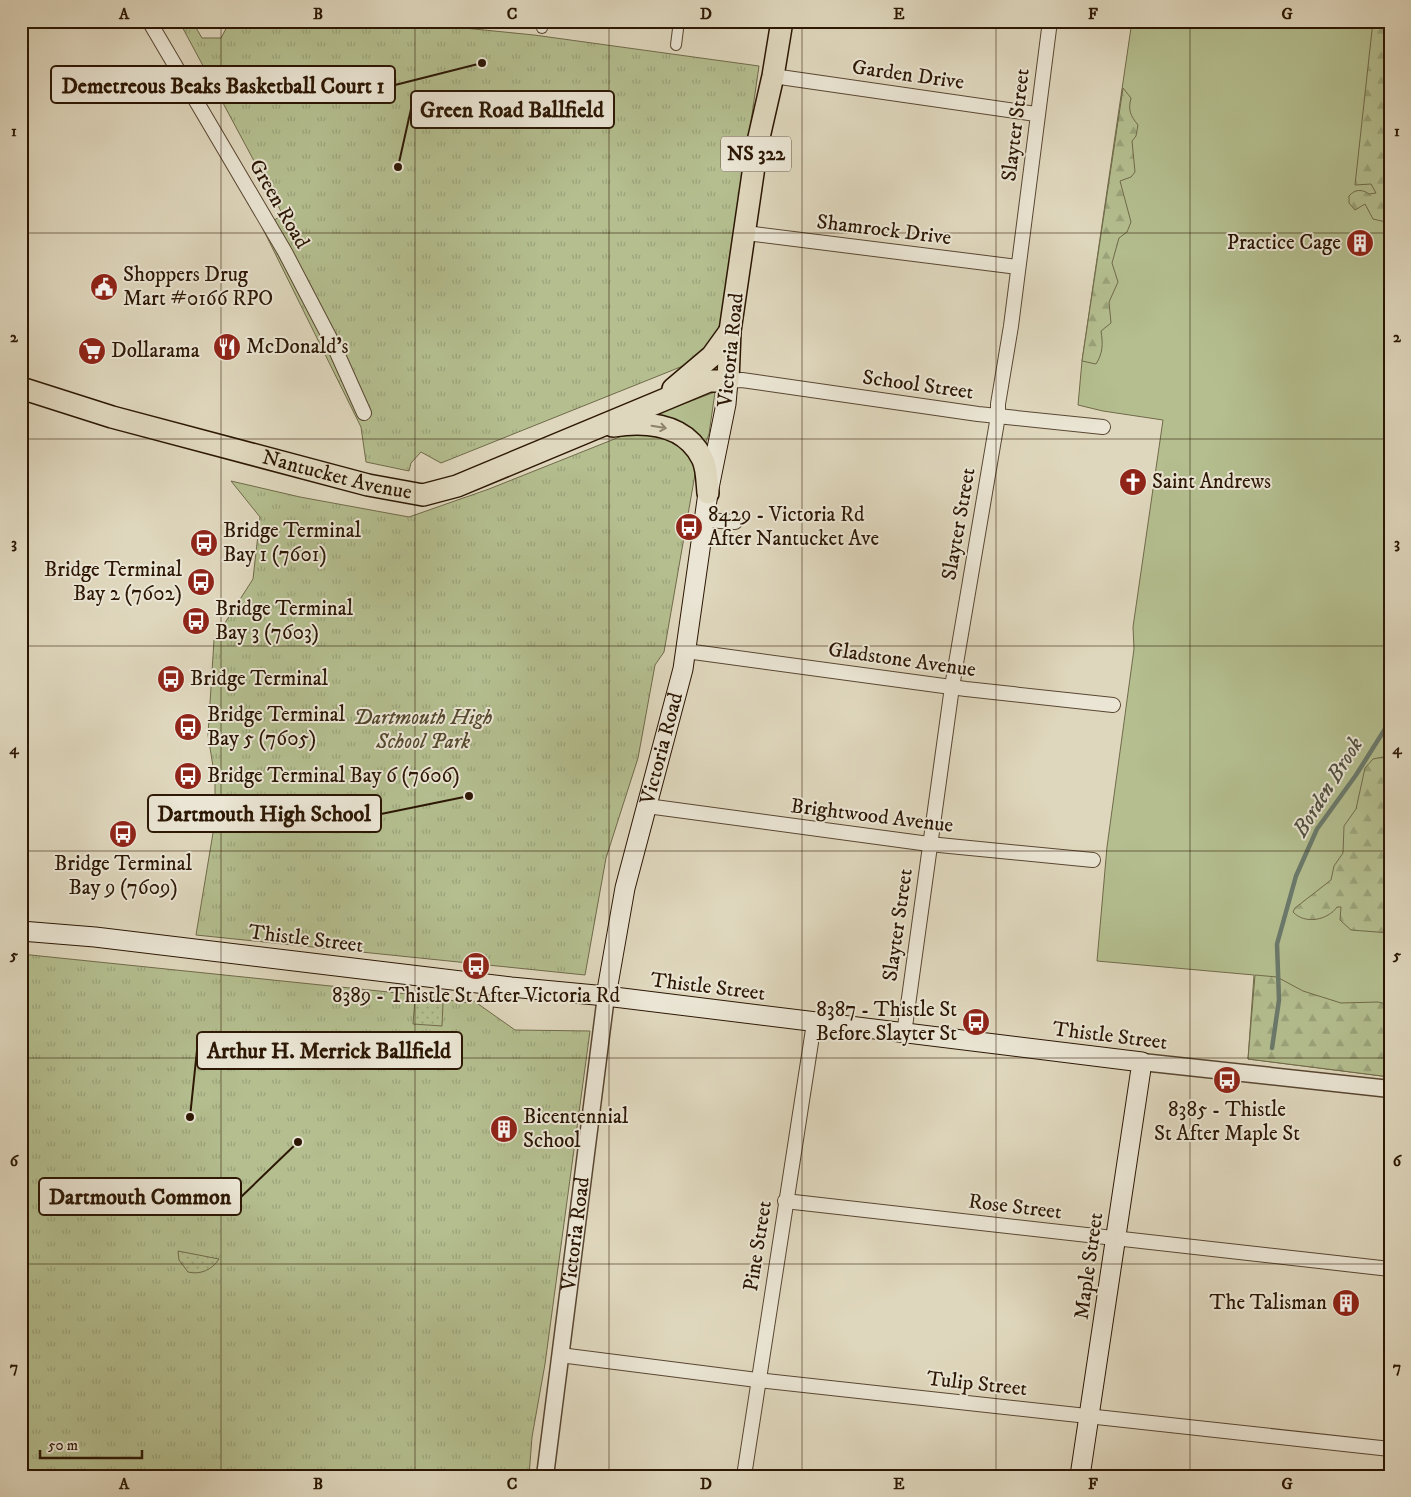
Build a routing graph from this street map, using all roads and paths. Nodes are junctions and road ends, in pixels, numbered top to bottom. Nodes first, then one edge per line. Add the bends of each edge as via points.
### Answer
1 (149, 21) edge
2 (679, 21) edge
3 (782, 21) edge
4 (1050, 21) edge
5 (676, 45) dead end
6 (773, 76) junction
7 (1036, 114) junction
8 (746, 233) junction
9 (1018, 267) junction
10 (730, 331) junction
11 (728, 381) junction
12 (21, 388) edge
13 (655, 402) junction
14 (364, 413) dead end
15 (998, 416) junction
16 (1103, 427) dead end
17 (593, 429) junction
18 (708, 493) junction
19 (706, 520) junction
20 (734, 522) dead end
21 (686, 651) junction
22 (952, 687) junction
23 (1114, 705) dead end
24 (648, 806) junction
25 (929, 844) junction
26 (1093, 860) dead end
27 (21, 931) edge
28 (606, 996) junction
29 (814, 1023) junction
30 (904, 1034) junction
31 (1142, 1062) junction
32 (1390, 1089) edge
33 (785, 1201) junction
34 (1116, 1239) junction
35 (1390, 1269) edge
36 (560, 1355) junction
37 (757, 1380) junction
38 (1089, 1416) junction
39 (1390, 1449) edge
40 (545, 1476) edge
41 (744, 1476) edge
42 (1080, 1476) edge

1 - 14 street, Green Road via 285,252 334,346
2 - 5 street
3 - 6 main road, Victoria Road / NS 322
4 - 7 street, Slayter Street
6 - 7 street, Garden Drive
6 - 8 main road, Victoria Road / NS 322 via 757,146
7 - 9 street, Slayter Street via 1034,153
8 - 9 street, Shamrock Drive
8 - 10 main road, Victoria Road / NS 322
9 - 15 street, Slayter Street
10 - 11 main road, Victoria Road / NS 322
10 - 13 main road via 712,356
11 - 13 main road, Nantucket Avenue via 709,381
11 - 15 street, School Street via 742,380
11 - 18 main road, Victoria Road / NS 322
12 - 17 main road, Nantucket Avenue via 112,417 368,485 423,495 443,492
13 - 17 main road, Nantucket Avenue
15 - 16 street, School Street
15 - 22 street, Slayter Street
17 -> 18 main road via 633,424 663,426 678,432 703,459
18 - 19 main road, Victoria Road / NS 322
19 - 20 street
19 - 21 main road, Victoria Road / NS 322
21 - 22 street, Gladstone Avenue
21 - 24 main road, Victoria Road / NS 322
22 - 23 street, Gladstone Avenue
22 - 25 street, Slayter Street
24 - 25 street, Brightwood Avenue
24 - 28 main road, Victoria Road / NS 322 via 625,888
25 - 26 street, Brightwood Avenue
25 - 30 street, Slayter Street
27 - 28 main road, Thistle Street
28 - 29 main road, Thistle Street
28 - 36 street, Victoria Road / NS 322
29 - 30 main road, Thistle Street
29 - 33 street, Pine Street
30 - 31 main road, Thistle Street
31 - 32 street, Thistle Street
31 - 34 main road, Maple Street
33 - 34 street, Rose Street
33 - 37 street, Pine Street
34 - 35 street, Rose Street
34 - 38 main road, Maple Street
36 - 37 street, Tulip Street
36 - 40 street, Victoria Road / NS 322
37 - 38 street, Tulip Street
37 - 41 street, Pine Street
38 - 39 street, Tulip Street
38 - 42 main road, Maple Street

